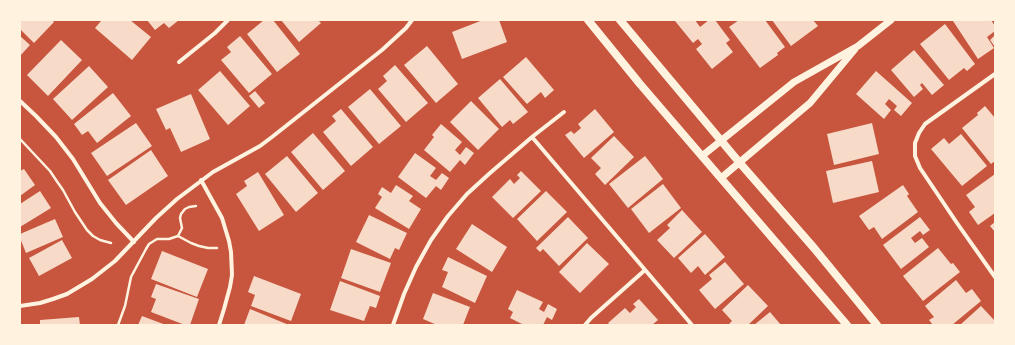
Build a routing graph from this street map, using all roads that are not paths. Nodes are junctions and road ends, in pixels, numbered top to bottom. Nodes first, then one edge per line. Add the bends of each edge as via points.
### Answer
1 (228, 20) edge
2 (412, 20) edge
3 (588, 20) edge
4 (620, 20) edge
5 (890, 20) edge
6 (858, 46) junction
7 (179, 62) dead end
8 (995, 74) edge
9 (20, 101) edge
10 (564, 112) dead end
11 (532, 137) junction
12 (721, 141) junction
13 (702, 156) junction
14 (739, 162) junction
15 (721, 178) junction
16 (201, 180) junction
17 (134, 242) junction
18 (645, 270) junction
19 (995, 277) edge
20 (20, 306) edge
21 (219, 325) edge
22 (393, 325) edge
23 (585, 325) edge
24 (692, 325) edge
25 (847, 325) edge
26 (877, 325) edge

1 - 7 street
2 - 16 street via 382,50 272,137
3 - 13 main road
4 - 12 main road
5 - 6 street
6 - 12 street via 794,82
6 - 14 street via 810,103
8 - 19 street via 925,124 915,143 915,156 920,168
9 - 17 street via 65,148 100,203
10 - 11 street
11 - 18 street
11 - 22 street via 467,194 448,216 416,267
12 - 13 street
12 - 14 main road
13 - 15 main road
14 - 15 street
14 - 26 main road
15 - 25 main road
16 - 17 street via 167,207
16 - 21 street via 222,218 231,252 232,276
17 - 20 street via 104,271 67,294 40,303
18 - 23 street
18 - 24 street

